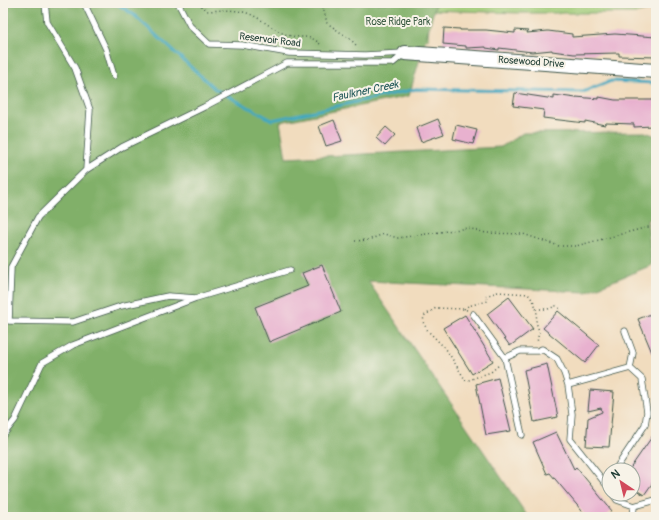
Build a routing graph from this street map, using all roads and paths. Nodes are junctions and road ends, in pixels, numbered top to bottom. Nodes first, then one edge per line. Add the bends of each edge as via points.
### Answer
1 (45, 3) edge
2 (84, 3) edge
3 (178, 3) edge
4 (198, 3) edge
5 (322, 3) edge
6 (348, 3) edge
7 (359, 3) edge
8 (405, 53) junction
9 (331, 54) junction
10 (365, 55) junction
11 (656, 71) edge
12 (114, 76) dead end
13 (86, 170) junction
14 (656, 225) edge
15 (355, 241) dead end
16 (290, 270) dead end
17 (196, 298) junction
18 (464, 309) junction
19 (536, 309) junction
20 (560, 309) dead end
21 (472, 314) joint
22 (625, 331) dead end
23 (538, 351) junction
24 (505, 358) junction
25 (630, 368) junction
26 (568, 386) junction
27 (3, 435) edge
28 (522, 435) dead end
29 (620, 462) edge
30 (601, 476) edge
31 (656, 500) edge
32 (623, 502) edge
33 (634, 506) junction
34 (633, 517) edge

1 - 13 lane via 47,22 75,68 90,110
2 - 12 lane via 106,49
3 - 9 lane, Reservoir Road via 190,26 209,44 242,45 289,53
4 - 9 path via 208,11 232,9 251,15 289,36 314,38
5 - 10 path via 327,23 350,39
6 - 7 path
8 - 10 lane, Reservoir Road
8 - 11 street, Rosewood Drive
8 - 13 lane via 393,63 287,63 122,146
9 - 10 lane, Reservoir Road
13 - 17 lane via 38,217 11,267 9,321 73,322 121,306 168,296
14 - 15 path via 576,246 559,246 523,234 486,232 468,228 398,238 384,234 368,240
16 - 17 lane
17 - 27 lane via 73,345 42,363 15,420
18 - 19 path via 488,301 485,296 498,292 528,294
18 - 21 path
18 - 24 path via 436,308 424,316 423,322 428,331 446,349 466,380 491,372
19 - 20 path via 556,306
19 - 23 path
21 - 24 lane
22 - 25 lane via 633,353
23 - 24 lane via 520,351
23 - 26 lane via 542,349 557,359
24 - 28 lane
25 - 26 lane
25 - 29 lane via 642,379 647,412 645,425
26 - 30 lane via 572,414 570,439
31 - 33 lane
32 - 33 lane
33 - 34 lane

